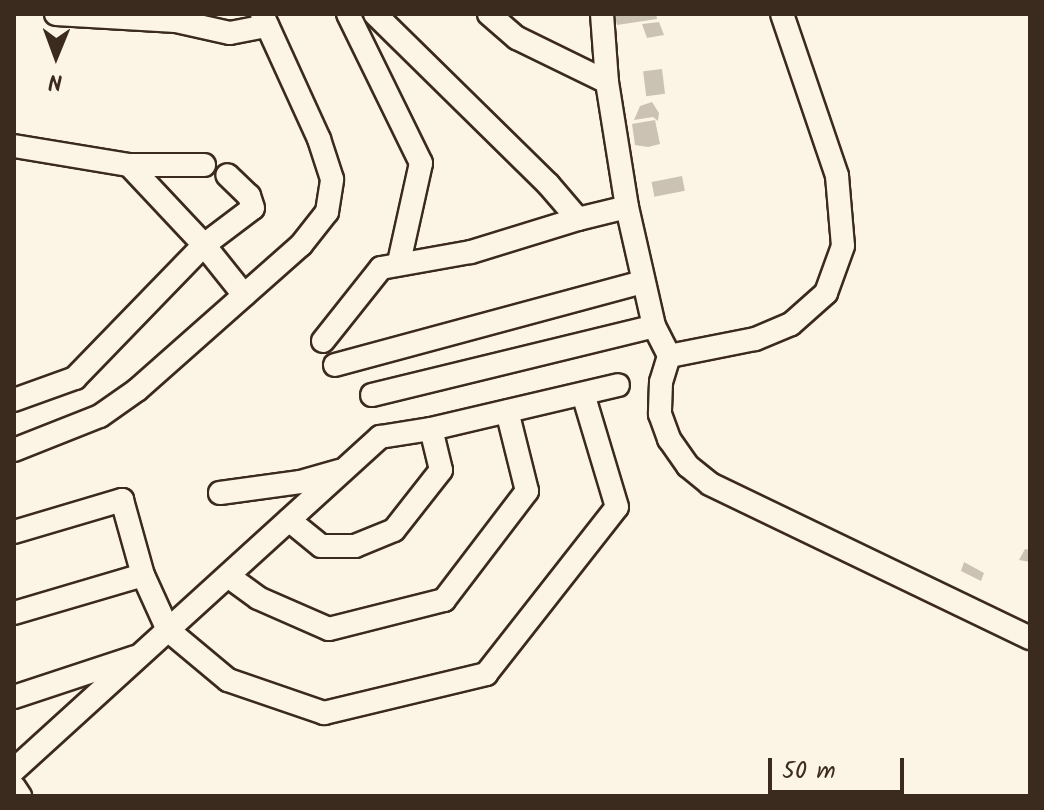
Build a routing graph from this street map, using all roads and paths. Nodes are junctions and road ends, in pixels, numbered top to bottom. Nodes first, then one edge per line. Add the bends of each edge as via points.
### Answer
1 (56, 14) edge
2 (348, 14) edge
3 (375, 14) edge
4 (489, 14) edge
5 (602, 14) edge
6 (782, 14) edge
7 (264, 20) edge
8 (607, 82) junction
9 (14, 146) edge
10 (129, 165) junction
11 (204, 165) dead end
12 (227, 175) dead end
13 (627, 207) junction
14 (578, 219) junction
15 (204, 245) junction
16 (399, 262) junction
17 (643, 282) junction
18 (244, 295) junction
19 (654, 326) junction
20 (323, 341) dead end
21 (669, 356) junction
22 (335, 365) dead end
23 (618, 385) dead end
24 (583, 394) junction
25 (372, 395) dead end
26 (14, 400) edge
27 (507, 411) junction
28 (431, 429) junction
29 (14, 450) edge
30 (344, 470) junction
31 (220, 493) dead end
32 (289, 520) junction
33 (14, 532) edge
34 (143, 575) junction
35 (228, 576) junction
36 (14, 613) edge
37 (168, 630) junction
38 (1030, 638) edge
39 (142, 655) junction
40 (14, 697) edge
41 (14, 770) edge
42 (14, 787) edge
43 (20, 796) edge

1 - 7 street via 176,21 230,33
2 - 16 street via 421,163
3 - 14 street
4 - 8 street via 517,38
5 - 8 street
6 - 21 street via 837,176 843,246 826,293 791,324 755,339
7 - 18 street via 332,179 327,212 301,245
8 - 13 street
9 - 10 street
10 - 11 street
10 - 15 street
12 - 15 street via 249,196 253,208
13 - 14 street
13 - 17 street
14 - 16 street via 471,252
15 - 18 street
15 - 26 street via 75,378
16 - 20 street via 381,268
17 - 19 street
17 - 22 street
18 - 29 street via 100,416
19 - 21 street
19 - 25 street
21 - 38 street via 660,414 688,466 710,484
23 - 24 street
24 - 27 street
24 - 37 street via 617,507 486,674 324,713 228,680
27 - 28 street
27 - 35 street via 527,491 444,600 329,629 258,598
28 - 30 street via 380,437
28 - 32 street via 441,470 394,530 355,546 321,546
30 - 31 street
30 - 32 street
32 - 35 street
33 - 34 street via 122,500
34 - 36 street
34 - 37 street
35 - 37 street
37 - 39 street
39 - 40 street
39 - 41 street
42 - 43 street

